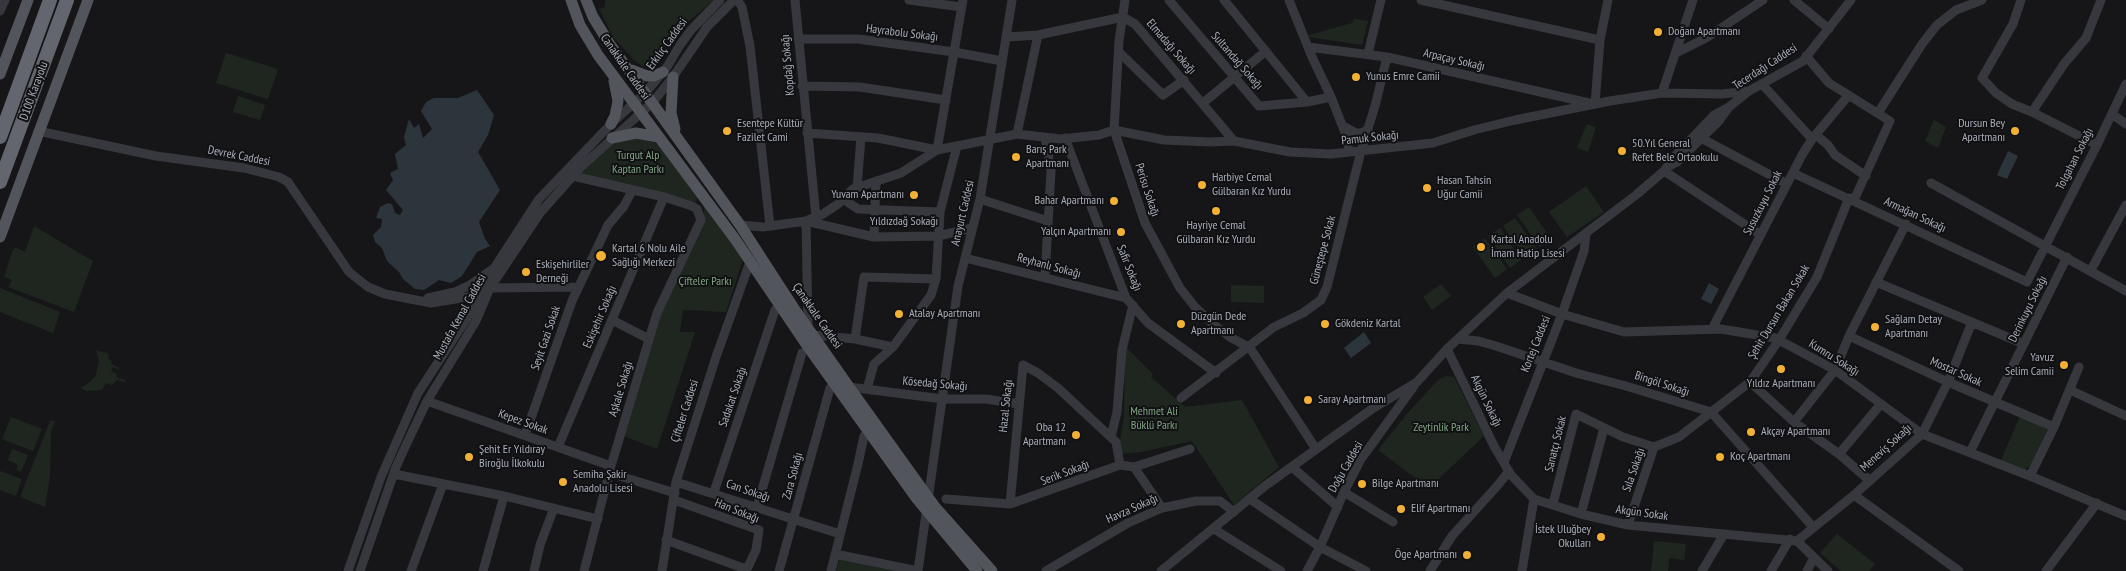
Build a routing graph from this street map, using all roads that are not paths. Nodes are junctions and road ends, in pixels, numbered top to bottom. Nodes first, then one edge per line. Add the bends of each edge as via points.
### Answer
1 (5, 0) edge
2 (28, 0) edge
3 (50, 0) edge
4 (67, 0) edge
5 (88, 0) edge
6 (571, 0) edge
7 (586, 0) edge
8 (720, 0) edge
9 (736, 0) edge
10 (748, 0) edge
11 (796, 0) edge
12 (909, 0) edge
13 (1012, 0) edge
14 (1125, 0) edge
15 (1169, 0) edge
16 (1224, 0) edge
17 (1290, 0) edge
18 (1381, 0) edge
19 (1421, 0) edge
20 (1608, 0) edge
21 (1693, 0) edge
22 (1762, 0) edge
23 (1794, 0) edge
24 (1851, 0) edge
25 (1982, 0) edge
26 (2021, 0) edge
27 (2101, 0) edge
28 (963, 3) edge
29 (0, 11) edge
30 (1123, 17) junction
31 (1829, 29) junction
32 (1038, 35) junction
33 (1007, 37) junction
34 (798, 39) junction
35 (1600, 40) junction
36 (1308, 47) junction
37 (1266, 51) junction
38 (954, 52) junction
39 (1119, 52) junction
40 (1368, 54) junction
41 (1676, 54) junction
42 (3, 55) edge
43 (1806, 56) junction
44 (1387, 57) junction
45 (1002, 62) junction
46 (629, 70) junction
47 (0, 74) edge
48 (668, 74) junction
49 (612, 75) junction
50 (1234, 77) junction
51 (1184, 80) junction
52 (1762, 84) junction
53 (2126, 84) edge
54 (802, 86) junction
55 (1749, 91) junction
56 (1662, 93) junction
57 (1848, 96) junction
58 (650, 97) junction
59 (1331, 97) junction
60 (946, 100) junction
61 (1307, 102) junction
62 (1203, 103) junction
63 (1595, 104) junction
64 (1729, 107) junction
65 (637, 108) junction
66 (2032, 112) junction
67 (1878, 113) junction
68 (2112, 114) junction
69 (611, 124) junction
70 (2126, 124) edge
71 (1343, 126) junction
72 (1114, 130) junction
73 (1368, 130) junction
74 (38, 131) junction
75 (807, 133) junction
76 (1017, 134) junction
77 (676, 135) junction
78 (861, 137) junction
79 (1045, 137) junction
80 (1814, 137) junction
81 (0, 138) edge
82 (612, 138) junction
83 (991, 138) junction
84 (1065, 138) junction
85 (1701, 138) junction
86 (661, 141) junction
87 (1234, 141) junction
88 (2097, 145) junction
89 (957, 146) junction
90 (937, 150) junction
91 (1360, 151) junction
92 (1349, 152) junction
93 (1667, 169) junction
94 (1793, 173) junction
95 (573, 176) junction
96 (1866, 176) junction
97 (876, 181) junction
98 (0, 182) edge
99 (1932, 183) dead end
100 (1787, 184) junction
101 (857, 188) junction
102 (632, 191) junction
103 (702, 196) junction
104 (664, 197) junction
105 (843, 199) junction
106 (980, 199) junction
107 (1851, 199) junction
108 (2126, 205) edge
109 (874, 208) junction
110 (697, 209) junction
111 (940, 212) junction
112 (816, 217) junction
113 (806, 221) junction
114 (1048, 221) junction
115 (1906, 224) junction
116 (740, 225) junction
117 (770, 226) junction
118 (972, 228) junction
119 (1586, 234) junction
120 (1761, 235) junction
121 (938, 236) junction
122 (0, 237) edge
123 (874, 237) junction
124 (2045, 245) junction
125 (2068, 257) junction
126 (965, 258) junction
127 (750, 262) junction
128 (495, 267) junction
129 (2091, 270) junction
130 (1045, 277) junction
131 (936, 278) junction
132 (1876, 282) junction
133 (2027, 282) joint
134 (578, 287) junction
135 (490, 288) junction
136 (2126, 291) edge
137 (1507, 293) junction
138 (480, 295) junction
139 (412, 300) junction
140 (451, 300) junction
141 (1130, 302) junction
142 (775, 310) dead end
143 (1562, 314) junction
144 (467, 318) junction
145 (612, 320) junction
146 (1972, 322) junction
147 (1712, 329) junction
148 (810, 332) junction
149 (1849, 336) junction
150 (649, 339) junction
151 (855, 339) junction
152 (1458, 339) junction
153 (1779, 340) junction
154 (2024, 344) junction
155 (893, 347) junction
156 (1250, 348) junction
157 (1447, 349) junction
158 (802, 353) dead end
159 (1543, 360) junction
160 (2079, 367) dead end
161 (1835, 370) junction
162 (1216, 373) junction
163 (1417, 382) junction
164 (1750, 382) junction
165 (1948, 382) junction
166 (849, 387) junction
167 (830, 388) dead end
168 (867, 390) junction
169 (2070, 390) junction
170 (1181, 398) dead end
171 (943, 399) junction
172 (1391, 399) junction
173 (427, 401) junction
174 (1995, 402) junction
175 (1018, 404) junction
176 (1880, 405) junction
177 (1711, 412) junction
178 (2126, 416) edge
179 (1392, 420) junction
180 (1794, 422) junction
181 (2054, 427) junction
182 (1604, 428) junction
183 (937, 432) junction
184 (1922, 434) junction
185 (525, 435) junction
186 (864, 436) dead end
187 (1111, 437) junction
188 (558, 447) junction
189 (1654, 447) junction
190 (1190, 449) dead end
191 (1316, 450) junction
192 (1970, 452) junction
193 (1839, 454) junction
194 (1120, 465) junction
195 (1134, 467) junction
196 (1292, 467) junction
197 (1506, 467) junction
198 (610, 470) junction
199 (394, 474) junction
200 (2030, 476) junction
201 (930, 478) junction
202 (917, 479) junction
203 (1869, 480) junction
204 (676, 482) junction
205 (443, 484) junction
206 (714, 492) junction
207 (1344, 492) junction
208 (1854, 495) junction
209 (504, 496) junction
210 (675, 497) junction
211 (928, 497) junction
212 (946, 499) dead end
213 (1250, 499) junction
214 (1534, 499) junction
215 (2097, 503) junction
216 (1010, 504) junction
217 (1553, 504) junction
218 (1338, 506) junction
219 (757, 507) junction
220 (554, 508) junction
221 (1162, 508) junction
222 (931, 509) junction
223 (1234, 512) junction
224 (1581, 514) junction
225 (2126, 516) edge
226 (598, 519) junction
227 (794, 519) junction
228 (1393, 522) dead end
229 (1628, 525) junction
230 (1813, 527) junction
231 (1214, 529) junction
232 (840, 534) junction
233 (1724, 534) junction
234 (666, 540) junction
235 (1793, 540) junction
236 (1320, 548) junction
237 (835, 554) junction
238 (1814, 558) junction
239 (348, 571) edge
240 (360, 571) edge
241 (411, 571) edge
242 (483, 571) edge
243 (534, 571) edge
244 (584, 571) edge
245 (662, 571) edge
246 (779, 571) edge
247 (831, 571) edge
248 (918, 571) edge
249 (977, 571) edge
250 (992, 571) edge
251 (1046, 571) edge
252 (1161, 571) edge
253 (1281, 571) edge
254 (1307, 571) edge
255 (1366, 571) edge
256 (1430, 571) edge
257 (1522, 571) edge
258 (1702, 571) edge
259 (1771, 571) edge
260 (1807, 571) edge
261 (1828, 571) edge
262 (1959, 571) edge
263 (2046, 571) edge

1 - 29 street
2 - 42 main road
3 - 81 highway, D100 Karayolu
4 - 98 highway, D100 Karayolu
5 - 74 main road
6 - 49 main road, Canakkale Caddesi via 580,25
7 - 46 main road, Canakkale Caddesi via 593,17
8 - 48 street, Erkılıç Caddesi via 691,30
9 - 10 street
9 - 48 street, Erkılıç Caddesi via 707,27
9 - 117 street via 742,7 750,46
11 - 34 street, Kopdağ Sokağı
12 - 28 street
13 - 33 street, Anayurt Caddesi
14 - 30 street, Perisu Sokağı
15 - 50 street, Sultandağ Sokağı
16 - 37 street
17 - 36 street
18 - 40 street
19 - 35 street
20 - 35 street
21 - 41 street
22 - 41 street
23 - 31 street
24 - 31 street, Tecerdağı Caddesi
25 - 67 street via 1956,10 1937,25
26 - 66 street via 2013,24 1982,78 2012,104
27 - 66 street via 2086,38
28 - 38 street
30 - 32 street
30 - 39 street, Perisu Sokağı
30 - 51 street, Elmadağı Sokağı via 1135,24
31 - 43 street, Tecerdağı Caddesi
32 - 33 street
32 - 76 street
33 - 45 street, Anayurt Caddesi
34 - 38 street, Hayrabolu Sokağı via 858,39
34 - 54 street, Kopdağ Sokağı
35 - 63 street
36 - 40 street, Arpaçay Sokağı
36 - 59 street
37 - 50 street
37 - 61 street
38 - 45 street, Hayrabolu Sokağı
38 - 60 street
39 - 51 street via 1163,95
39 - 72 street, Perisu Sokağı
40 - 44 street, Arpaçay Sokağı
41 - 56 street
42 - 47 main road
43 - 52 street, Tecerdağı Caddesi
43 - 57 street via 1829,83
44 - 63 street, Arpaçay Sokağı
44 - 73 street, Güneştepe Sokak
45 - 83 street, Anayurt Caddesi
46 - 48 main road via 647,76
46 - 58 main road, Çanakkale Caddesi
48 - 58 street
48 - 77 main road
49 - 65 main road, Canakkale Caddesi
49 - 69 main road via 618,100
50 - 61 street, Sultandağ Sokağı via 1259,106
50 - 62 street
51 - 62 street, Elmadağı Sokağı
52 - 55 street, Tecerdağı Caddesi
52 - 80 street
53 - 68 street, Tolgahan Sokağı
54 - 60 street via 860,86
54 - 75 street, Kopdağ Sokağı
55 - 56 street, Pamuk Sokağı
55 - 64 street, Tecerdağı Caddesi
56 - 63 street, Pamuk Sokağı
57 - 67 street
57 - 80 street, Susuzkuyu Sokak
58 - 65 street
58 - 77 main road, Çanakkale Caddesi
59 - 61 street, Sultandağ Sokağı
59 - 71 street
60 - 90 street
62 - 87 street, Elmadağı Sokağı
63 - 91 street, Pamuk Sokağı via 1497,124 1433,143
64 - 85 street, Tecerdağı Caddesi via 1720,121
64 - 93 street, Tecerdağı Caddesi via 1714,115 1673,158
65 - 69 street
65 - 82 street, Mustafa Kemal Caddesi
65 - 86 main road, Canakkale Caddesi
66 - 88 street
67 - 96 street, Şehit Dursun Bakan Sokak via 1890,121
68 - 70 street
68 - 88 street, Tolgahan Sokağı
69 - 128 street, Mustafa Kemal Caddesi via 539,199
71 - 73 street via 1356,133
71 - 92 street
72 - 84 street, Pamuk Sokağı via 1099,135
72 - 87 street, Pamuk Sokağı via 1164,140
72 - 156 street, Perisu Sokağı via 1145,224 1180,288 1213,324
73 - 91 street, Güneştepe Sokak
74 - 122 main road
74 - 139 street, Devrek Caddesi via 279,177 288,182 349,272 368,287
75 - 78 street
75 - 112 street, Kopdağ Sokağı
76 - 79 street, Pamuk Sokağı
76 - 83 street, Pamuk Sokağı
77 - 116 main road, Çanakkale Caddesi
78 - 90 street
78 - 101 street
79 - 84 street, Pamuk Sokağı
79 - 114 street via 1051,171
80 - 94 street, Susuzkuyu Sokak
80 - 96 street
82 - 86 main road via 636,133
82 - 95 street, Mustafa Kemal Caddesi
83 - 89 street, Pamuk Sokağı
83 - 106 street, Anayurt Caddesi
84 - 141 street, Safir Sokağı
85 - 93 street, Tecerdağı Caddesi
85 - 100 street
86 - 103 main road, Çanakkale Caddesi
87 - 92 street, Pamuk Sokağı via 1290,152
88 - 124 street, Tolgahan Sokağı
89 - 90 street, Pamuk Sokağı
89 - 111 street
90 - 97 street via 901,173
91 - 92 street, Pamuk Sokağı
91 - 156 street, Güneştepe Sokak via 1327,287 1321,300 1303,314 1274,327
93 - 119 street
93 - 120 street
94 - 100 street, Susuzkuyu Sokak
94 - 107 street, Armağan Sokağı
95 - 102 street
95 - 135 street, Mustafa Kemal Caddesi via 540,213
96 - 107 street, Şehit Dursun Bakan Sokak
97 - 101 street
97 - 109 street
99 - 124 street
100 - 120 street, Susuzkuyu Sokak
101 - 105 street
102 - 104 street
102 - 134 street, Seyit Gazi Sokak via 608,225
103 - 110 street
103 - 127 main road, Çanakkale Caddesi
104 - 110 street
104 - 145 street, Eskişehir Sokağı
105 - 109 street via 858,209
105 - 112 street
106 - 114 street
106 - 118 street, Anayurt Caddesi
107 - 115 street, Armağan Sokağı
107 - 153 street, Şehit Dursun Bakan Sokak via 1817,277
108 - 129 street
109 - 111 street
109 - 123 street
110 - 150 street, Aşkale Sokağı via 701,220 657,313
111 - 121 street
112 - 113 street
113 - 117 street
113 - 123 street, Yıldızdağ Sokağı
113 - 148 street
114 - 130 street
115 - 132 street
115 - 133 street, Armağan Sokağı
116 - 117 street
116 - 148 main road, Çanakkale Caddesi
118 - 121 street, Yıldızdağ Sokağı
118 - 126 street, Anayurt Caddesi
119 - 137 street
119 - 143 street, Kortej Caddesi via 1584,251
120 - 147 street, Susuzkuyu Sokak
121 - 123 street, Yıldızdağ Sokağı
121 - 131 street
124 - 125 street
124 - 133 street, Tolgahan Sokağı
125 - 129 street
125 - 154 street, Derinkuyu Sokağı
126 - 130 street, Reyhanlı Sokağı
126 - 171 street, Anayurt Caddesi via 958,286
127 - 204 street, Çifteler Caddesi
127 - 222 main road, Çanakkale Caddesi via 806,344
128 - 138 street, Mustafa Kemal Caddesi
128 - 139 street, Devrek Caddesi via 455,292
129 - 136 street
130 - 141 street, Reyhanlı Sokağı
131 - 151 street via 864,277
131 - 155 street via 931,295
132 - 146 street
132 - 149 street
134 - 135 street
134 - 185 street, Seyit Gazi Sokak
135 - 138 street, Devrek Caddesi
135 - 173 street, Mustafa Kemal Caddesi via 476,321
137 - 143 street, Kumru Sokağı
137 - 152 street
138 - 140 street, Devrek Caddesi
138 - 144 street, Mustafa Kemal Caddesi
139 - 140 street, Devrek Caddesi via 431,303
140 - 144 street via 464,301
141 - 162 street, Safir Sokağı via 1148,323
141 - 187 street
142 - 206 street, Sadakat Sokağı
143 - 147 street, Kumru Sokağı via 1624,332
143 - 159 street, Kortej Caddesi
144 - 239 street, Mustafa Kemal Caddesi via 418,393 380,477
145 - 150 street
145 - 188 street, Eskişehir Sokağı
146 - 154 street
146 - 165 street, Meneviş Sokağı
147 - 153 street, Kumru Sokağı
148 - 151 street
148 - 166 main road, Çanakkale Caddesi
149 - 161 street
149 - 165 street, Mostar Sokak
150 - 198 street, Aşkale Sokağı
151 - 155 street
152 - 157 street
152 - 159 street, Bingöl Sokağı via 1478,341
153 - 161 street, Kumru Sokağı
153 - 164 street, Şehit Dursun Bakan Sokak
154 - 174 street, Derinkuyu Sokağı
155 - 168 street via 874,364
156 - 162 street, Güneştepe Sokak
156 - 191 street
157 - 163 street
157 - 197 street, Akgün Sokağı
158 - 219 street
159 - 177 street, Bingöl Sokağı via 1576,373
159 - 197 street, Kortej Caddesi
160 - 169 street
161 - 176 street, Kumru Sokağı
161 - 180 street
162 - 170 street, Güneştepe Sokak
163 - 172 street
163 - 179 street, Doğu Caddesi
164 - 177 street, Sıla Sokağı
164 - 180 street
165 - 174 street, Mostar Sokak
165 - 184 street, Meneviş Sokağı
166 - 168 street, Kösedağ Sokağı
166 - 202 main road, Çanakkale Caddesi
167 - 227 street, Zara Sokağı
168 - 171 street, Kösedağ Sokağı
169 - 178 street
169 - 181 street
171 - 175 street, Kösedağ Sokağı
171 - 183 street, Anayurt Caddesi
172 - 179 street via 1396,410
172 - 191 street
173 - 185 street, Kepez Sokak
173 - 199 street, Mustafa Kemal Caddesi
174 - 181 street, Mostar Sokak
174 - 192 street, Derinkuyu Sokağı
175 - 187 street, Hazal Sokağı via 1023,366 1058,388
175 - 216 street, Hazal Sokağı
176 - 184 street, Kumru Sokağı
176 - 193 street
177 - 189 street, Sıla Sokağı via 1679,437
177 - 230 street
179 - 207 street, Doğu Caddesi via 1362,459
180 - 193 street
181 - 200 street
182 - 189 street, Sanatçı Sokak
182 - 217 street, Sanatçı Sokak via 1576,414
182 - 224 street
183 - 201 street, Anayurt Caddesi
183 - 222 street, Anayurt Caddesi via 938,452
184 - 192 street, Kumru Sokağı
184 - 203 street, Meneviş Sokağı
185 - 188 street, Kepez Sokak
186 - 232 street
187 - 194 street, Hazal Sokağı via 1116,442
188 - 198 street, Kepez Sokak
189 - 229 street, Sıla Sokağı
190 - 195 street, Serik Sokağı
191 - 196 street
192 - 200 street, Kumru Sokağı
193 - 203 street
194 - 195 street, Serik Sokağı
194 - 216 street, Serik Sokağı
195 - 221 street
196 - 213 street
196 - 218 street
197 - 214 street
197 - 256 street, Kortej Caddesi via 1498,485 1452,536
198 - 210 street, Kepez Sokak
198 - 226 street, Aşkale Sokağı
199 - 205 street
199 - 240 street, Mustafa Kemal Caddesi
200 - 215 street, Kumru Sokağı
201 - 202 main road via 924,482
201 - 211 street, Anayurt Caddesi
202 - 211 main road, Çanakkale Caddesi
203 - 208 street, Meneviş Sokağı
204 - 206 street, Can Sokağı
204 - 210 street, Çifteler Caddesi
205 - 209 street
205 - 241 street
206 - 219 street, Can Sokağı
207 - 218 street, Doğu Caddesi
207 - 228 street
208 - 230 street, Meneviş Sokağı
208 - 262 street
209 - 220 street
209 - 242 street
210 - 234 street, Çifteler Caddesi
210 - 234 street, Han Sokağı via 760,530 756,550 748,568 743,568
211 - 222 main road, Çanakkale Caddesi
212 - 216 street, Serik Sokağı
213 - 223 street
213 - 236 street
214 - 217 street, Akgün Sokak
214 - 257 street
215 - 225 street, Kumru Sokağı
215 - 263 street
217 - 224 street, Akgün Sokak
218 - 236 street, Doğu Caddesi
219 - 227 street, Can Sokağı
220 - 226 street
220 - 243 street
221 - 223 street, Havza Sokağı via 1196,501 1220,501
221 - 251 street, Havza Sokağı via 1128,523
222 - 248 street, Anayurt Caddesi
222 - 249 main road, Çanakkale Caddesi
222 - 250 main road, Çanakkale Caddesi
223 - 231 street
224 - 229 street, Akgün Sokak
226 - 244 street, Aşkale Sokağı
227 - 232 street, Can Sokağı
227 - 246 street, Zara Sokağı
229 - 233 street, Akgün Sokak
230 - 235 street, Meneviş Sokağı
231 - 252 street
231 - 253 street
232 - 237 street
233 - 235 street, Akgün Sokak
233 - 258 street
234 - 245 street, Çifteler Caddesi
235 - 238 street
235 - 259 street, Meneviş Sokağı
236 - 254 street, Doğu Caddesi
236 - 255 street
237 - 247 street
237 - 248 street
238 - 260 street
238 - 261 street

